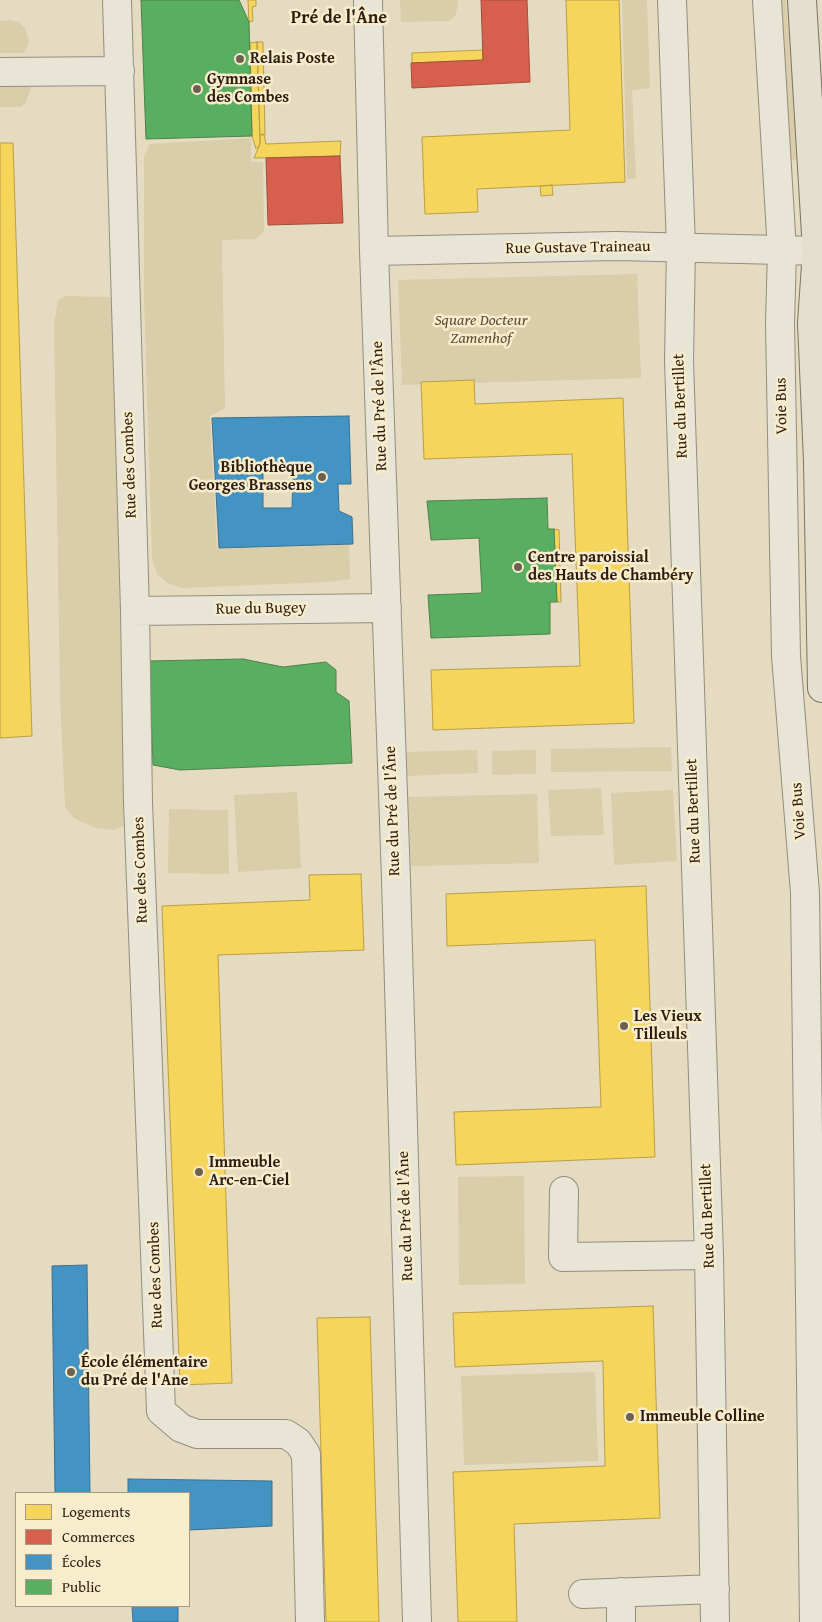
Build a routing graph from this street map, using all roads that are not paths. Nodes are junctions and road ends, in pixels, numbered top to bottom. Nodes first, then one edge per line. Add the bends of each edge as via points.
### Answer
1 (117, 0) edge
2 (368, 0) edge
3 (672, 0) edge
4 (767, 0) edge
5 (802, 0) edge
6 (120, 71) junction
7 (0, 72) edge
8 (681, 247) junction
9 (820, 248) edge
10 (374, 251) junction
11 (782, 251) junction
12 (780, 323) junction
13 (387, 608) junction
14 (135, 611) junction
15 (822, 688) edge
16 (564, 1191) dead end
17 (709, 1254) junction
18 (715, 1589) junction
19 (621, 1592) junction
20 (583, 1594) dead end
21 (310, 1622) edge
22 (417, 1622) edge
23 (621, 1622) edge
24 (715, 1622) edge
25 (814, 1622) edge

1 - 6 street, Rue des Combes
2 - 10 street, Rue du Pré de l'Âne
3 - 8 street, Rue du Bertillet
4 - 11 street, Voie Bus
5 - 9 main road
6 - 7 street
6 - 14 street, Rue des Combes
8 - 10 street, Rue Gustave Traineau
8 - 11 street, Rue Gustave Traineau
8 - 17 street, Rue du Bertillet via 679,361
9 - 11 street, Rue Gustave Traineau
9 - 12 street
9 - 15 main road via 812,323
10 - 13 street, Rue du Pré de l'Âne
11 - 12 street, Voie Bus
12 - 25 street, Voie Bus via 788,691 805,894
13 - 14 street, Rue du Bugey
13 - 22 street, Rue du Pré de l'Âne
14 - 21 street, Rue des Combes via 138,802 161,1410 181,1428 197,1434 286,1434 298,1442 306,1454
16 - 17 street via 563,1257
17 - 18 street, Rue du Bertillet
18 - 19 street
18 - 24 street, Rue du Bertillet
19 - 20 street
19 - 23 street

